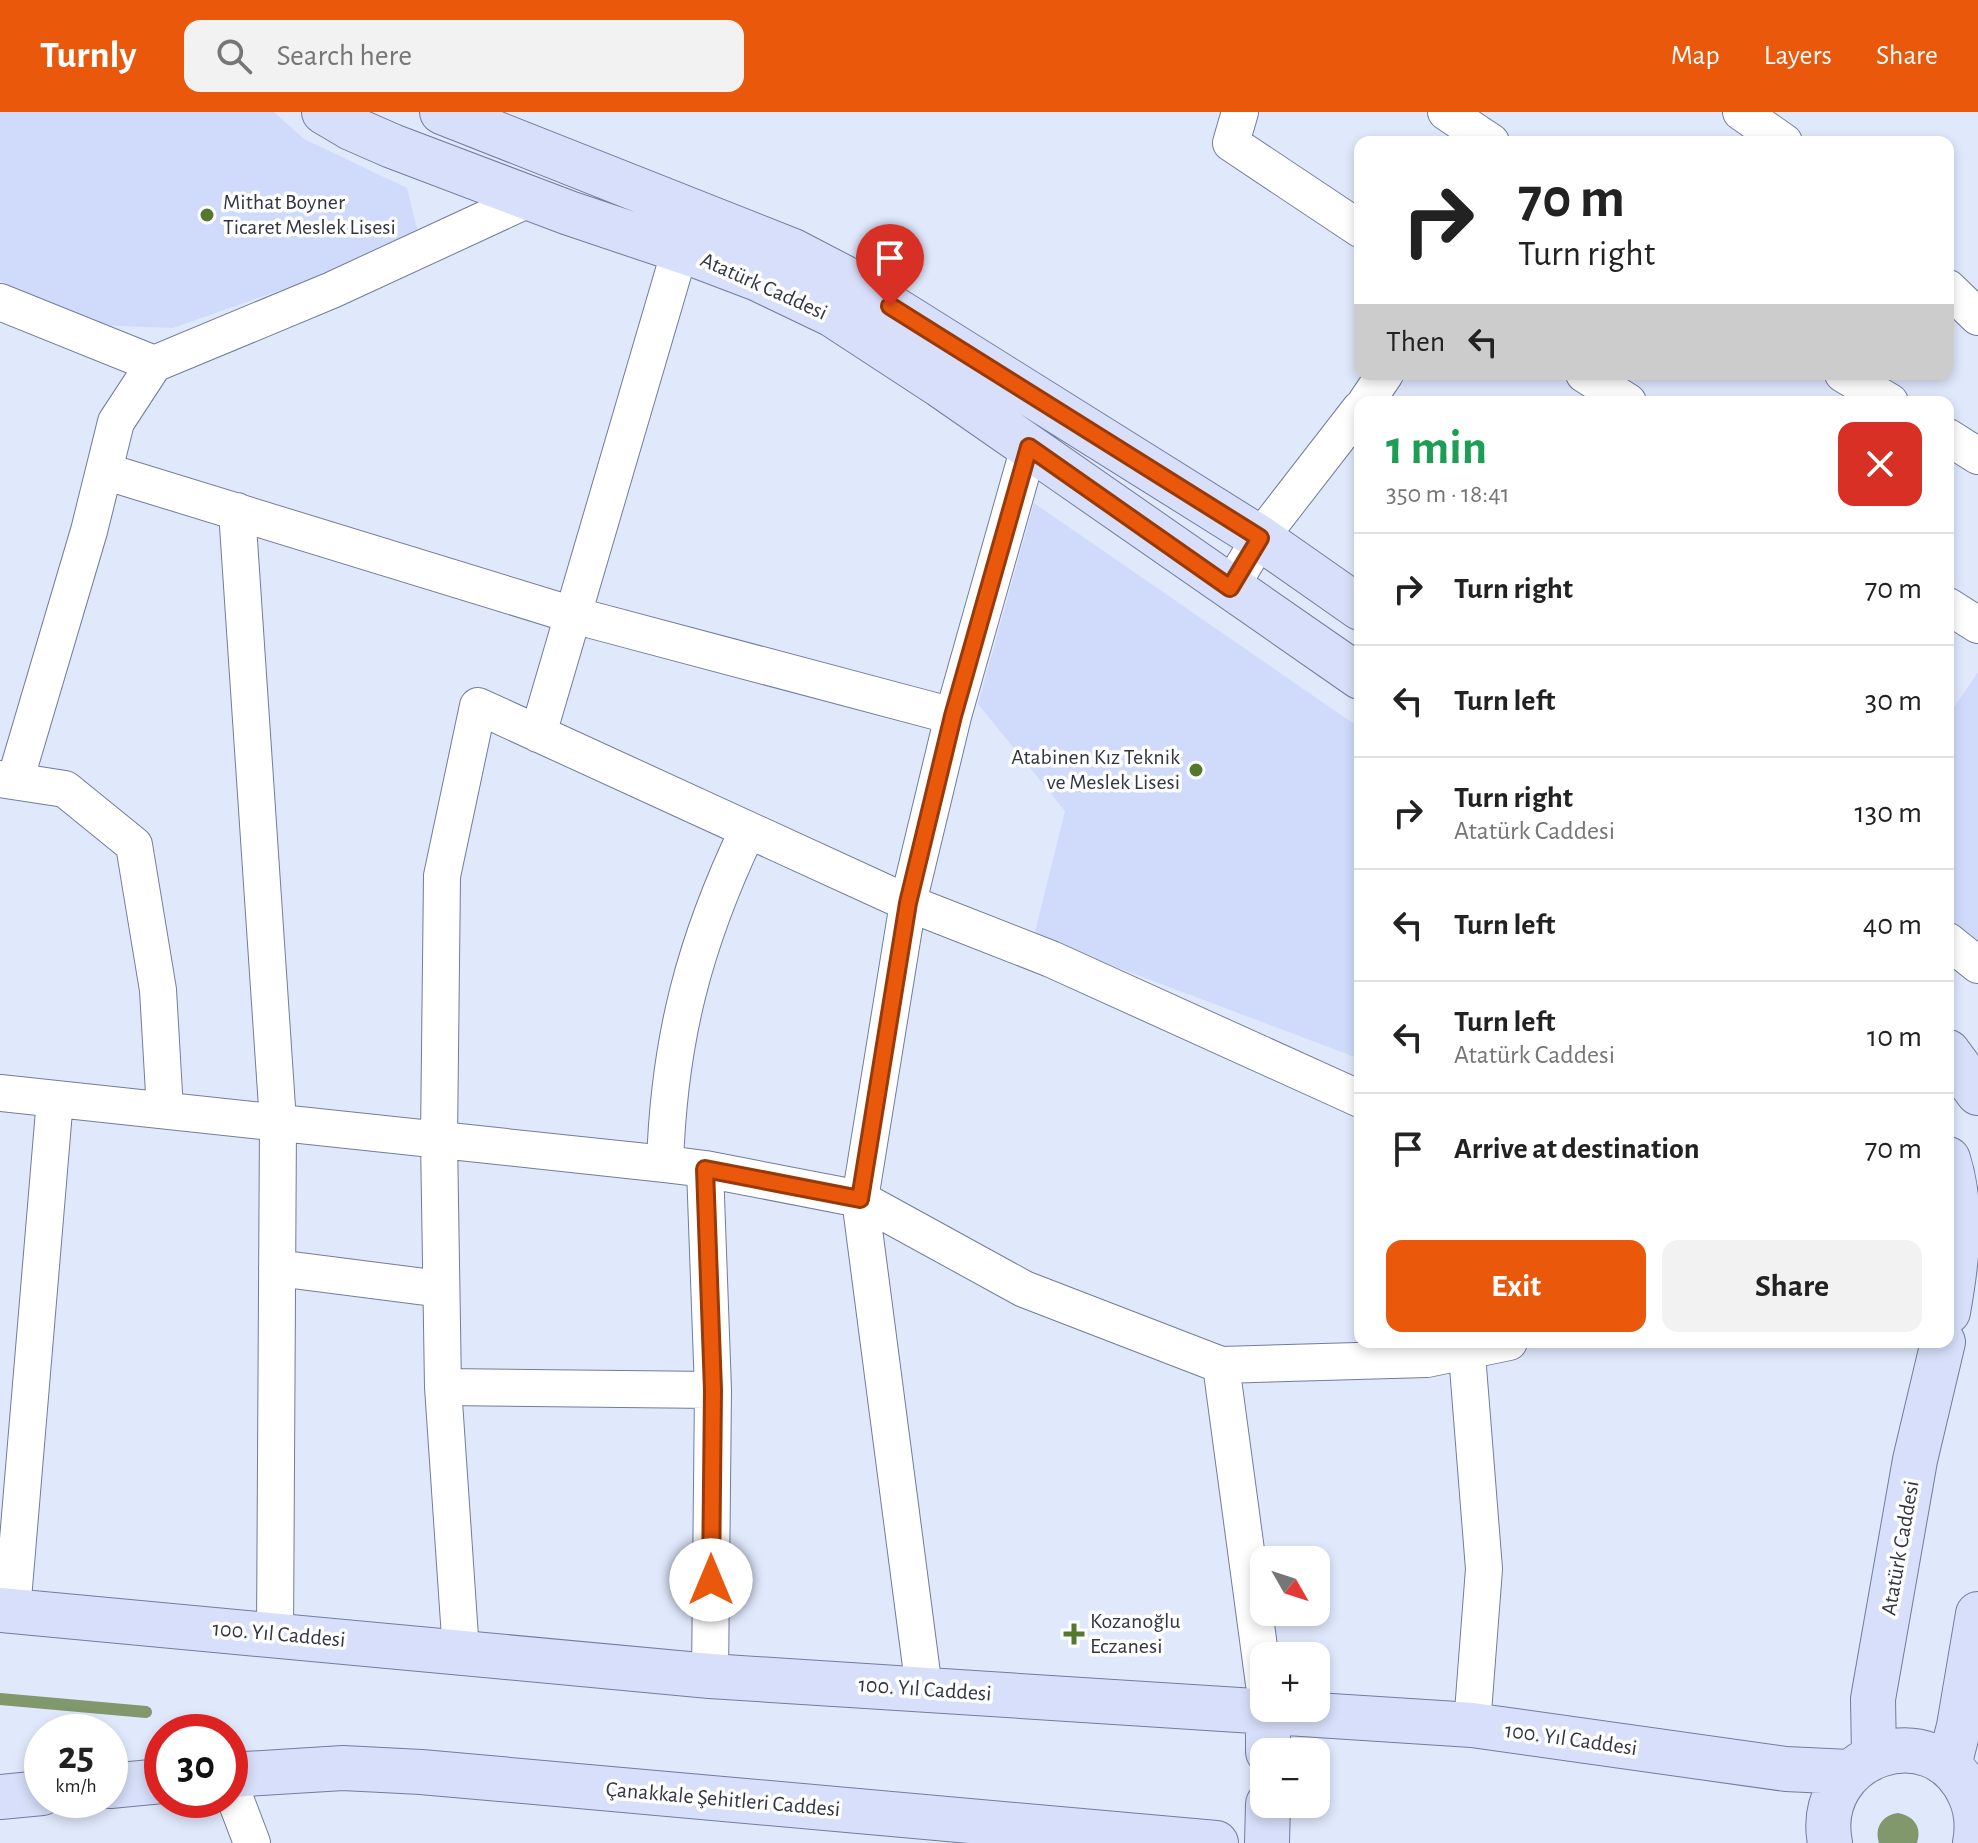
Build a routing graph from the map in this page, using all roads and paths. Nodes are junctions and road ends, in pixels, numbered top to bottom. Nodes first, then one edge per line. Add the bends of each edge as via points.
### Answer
1 (324, 112) edge
2 (442, 112) edge
3 (1240, 112) edge
4 (1446, 112) edge
5 (1741, 112) edge
6 (1482, 136) edge
7 (1775, 136) edge
8 (531, 198) junction
9 (1354, 225) edge
10 (680, 250) junction
11 (1954, 294) edge
12 (0, 302) edge
13 (1978, 317) edge
14 (154, 364) junction
15 (1593, 380) edge
16 (1853, 380) edge
17 (1619, 396) edge
18 (1880, 396) edge
19 (1354, 416) edge
20 (1954, 441) edge
21 (1029, 447) junction
22 (1978, 456) edge
23 (104, 471) junction
24 (237, 511) junction
25 (1260, 538) junction
26 (1230, 588) junction
27 (1354, 604) edge
28 (1954, 610) edge
29 (573, 615) junction
30 (1978, 625) edge
31 (1354, 673) edge
32 (953, 716) junction
33 (538, 734) junction
34 (8, 780) edge
35 (748, 830) junction
36 (908, 903) junction
37 (1954, 946) edge
38 (1978, 965) edge
39 (1954, 1060) edge
40 (0, 1093) edge
41 (1978, 1093) edge
42 (1354, 1096) edge
43 (55, 1099) junction
44 (165, 1110) junction
45 (278, 1122) junction
46 (439, 1139) junction
47 (665, 1164) junction
48 (705, 1169) junction
49 (1954, 1190) edge
50 (860, 1199) junction
51 (277, 1268) junction
52 (1954, 1273) edge
53 (441, 1289) junction
54 (1461, 1348) edge
55 (1467, 1348) edge
56 (1942, 1348) edge
57 (1221, 1365) junction
58 (443, 1387) junction
59 (713, 1390) junction
60 (6, 1610) edge
61 (1978, 1614) edge
62 (275, 1634) junction
63 (1258, 1642) edge
64 (461, 1652) junction
65 (710, 1676) junction
66 (924, 1689) junction
67 (1250, 1713) edge
68 (1330, 1717) edge
69 (1472, 1725) junction
70 (1862, 1764) junction
71 (248, 1774) edge
72 (1964, 1776) edge
73 (24, 1795) edge
74 (0, 1797) edge
75 (243, 1818) edge
76 (1268, 1818) edge
77 (252, 1843) edge
78 (1216, 1843) edge
79 (1267, 1843) edge
80 (1830, 1843) edge
81 (1975, 1843) edge

1 - 8 main road, Atatürk Caddesi via 392,146
2 - 25 main road, Atatürk Caddesi via 831,270
3 - 9 street via 1231,143
4 - 6 street
5 - 7 street
8 - 10 main road, Atatürk Caddesi
8 - 14 street via 332,290
10 - 21 main road, Atatürk Caddesi via 833,315
10 - 29 street
11 - 13 street
12 - 14 street
14 - 23 street via 116,422
15 - 17 street
16 - 18 street
19 - 25 street
20 - 22 street
21 - 26 main road, Atatürk Caddesi
21 - 32 street
23 - 24 street
23 - 34 street
24 - 29 street
24 - 45 street
25 - 26 street
25 - 27 main road, Atatürk Caddesi
26 - 31 main road, Atatürk Caddesi
28 - 30 street
29 - 32 street
29 - 33 street
32 - 36 street
33 - 35 street
33 - 46 street via 478,706 442,876
34 - 44 street via 65,789 134,845 158,990
35 - 36 street
35 - 47 street via 720,887 682,1007
36 - 42 street via 1051,959
36 - 50 street
37 - 38 street
39 - 41 main road
40 - 43 street
43 - 44 street
43 - 60 street
44 - 45 street
45 - 46 street
45 - 51 street
46 - 47 street
46 - 53 street
47 - 48 street
48 - 50 street
48 - 59 street
49 - 52 main road
50 - 57 street via 1024,1289
50 - 66 street
51 - 53 street
51 - 62 street
53 - 58 street
54 - 57 street via 1427,1359
55 - 69 street via 1484,1569
56 - 70 main road, Atatürk Caddesi via 1915,1460
57 - 63 street
58 - 59 street
58 - 64 street
59 - 65 street
60 - 62 main road, 100. Yıl Caddesi
61 - 72 main road via 1959,1726
62 - 64 main road, 100. Yıl Caddesi
64 - 65 main road, 100. Yıl Caddesi
65 - 66 main road, 100. Yıl Caddesi
66 - 67 main road, 100. Yıl Caddesi
68 - 69 main road, 100. Yıl Caddesi
69 - 70 main road, 100. Yıl Caddesi via 1786,1769
70 - 72 main road, 100. Yıl Caddesi via 1894,1751 1913,1751
70 - 80 main road via 1833,1797 1827,1825
71 - 78 main road, Çanakkale Şehitleri Caddesi via 343,1768 421,1772
72 - 81 main road via 1976,1810
73 - 74 main road
75 - 77 street
76 - 79 main road

